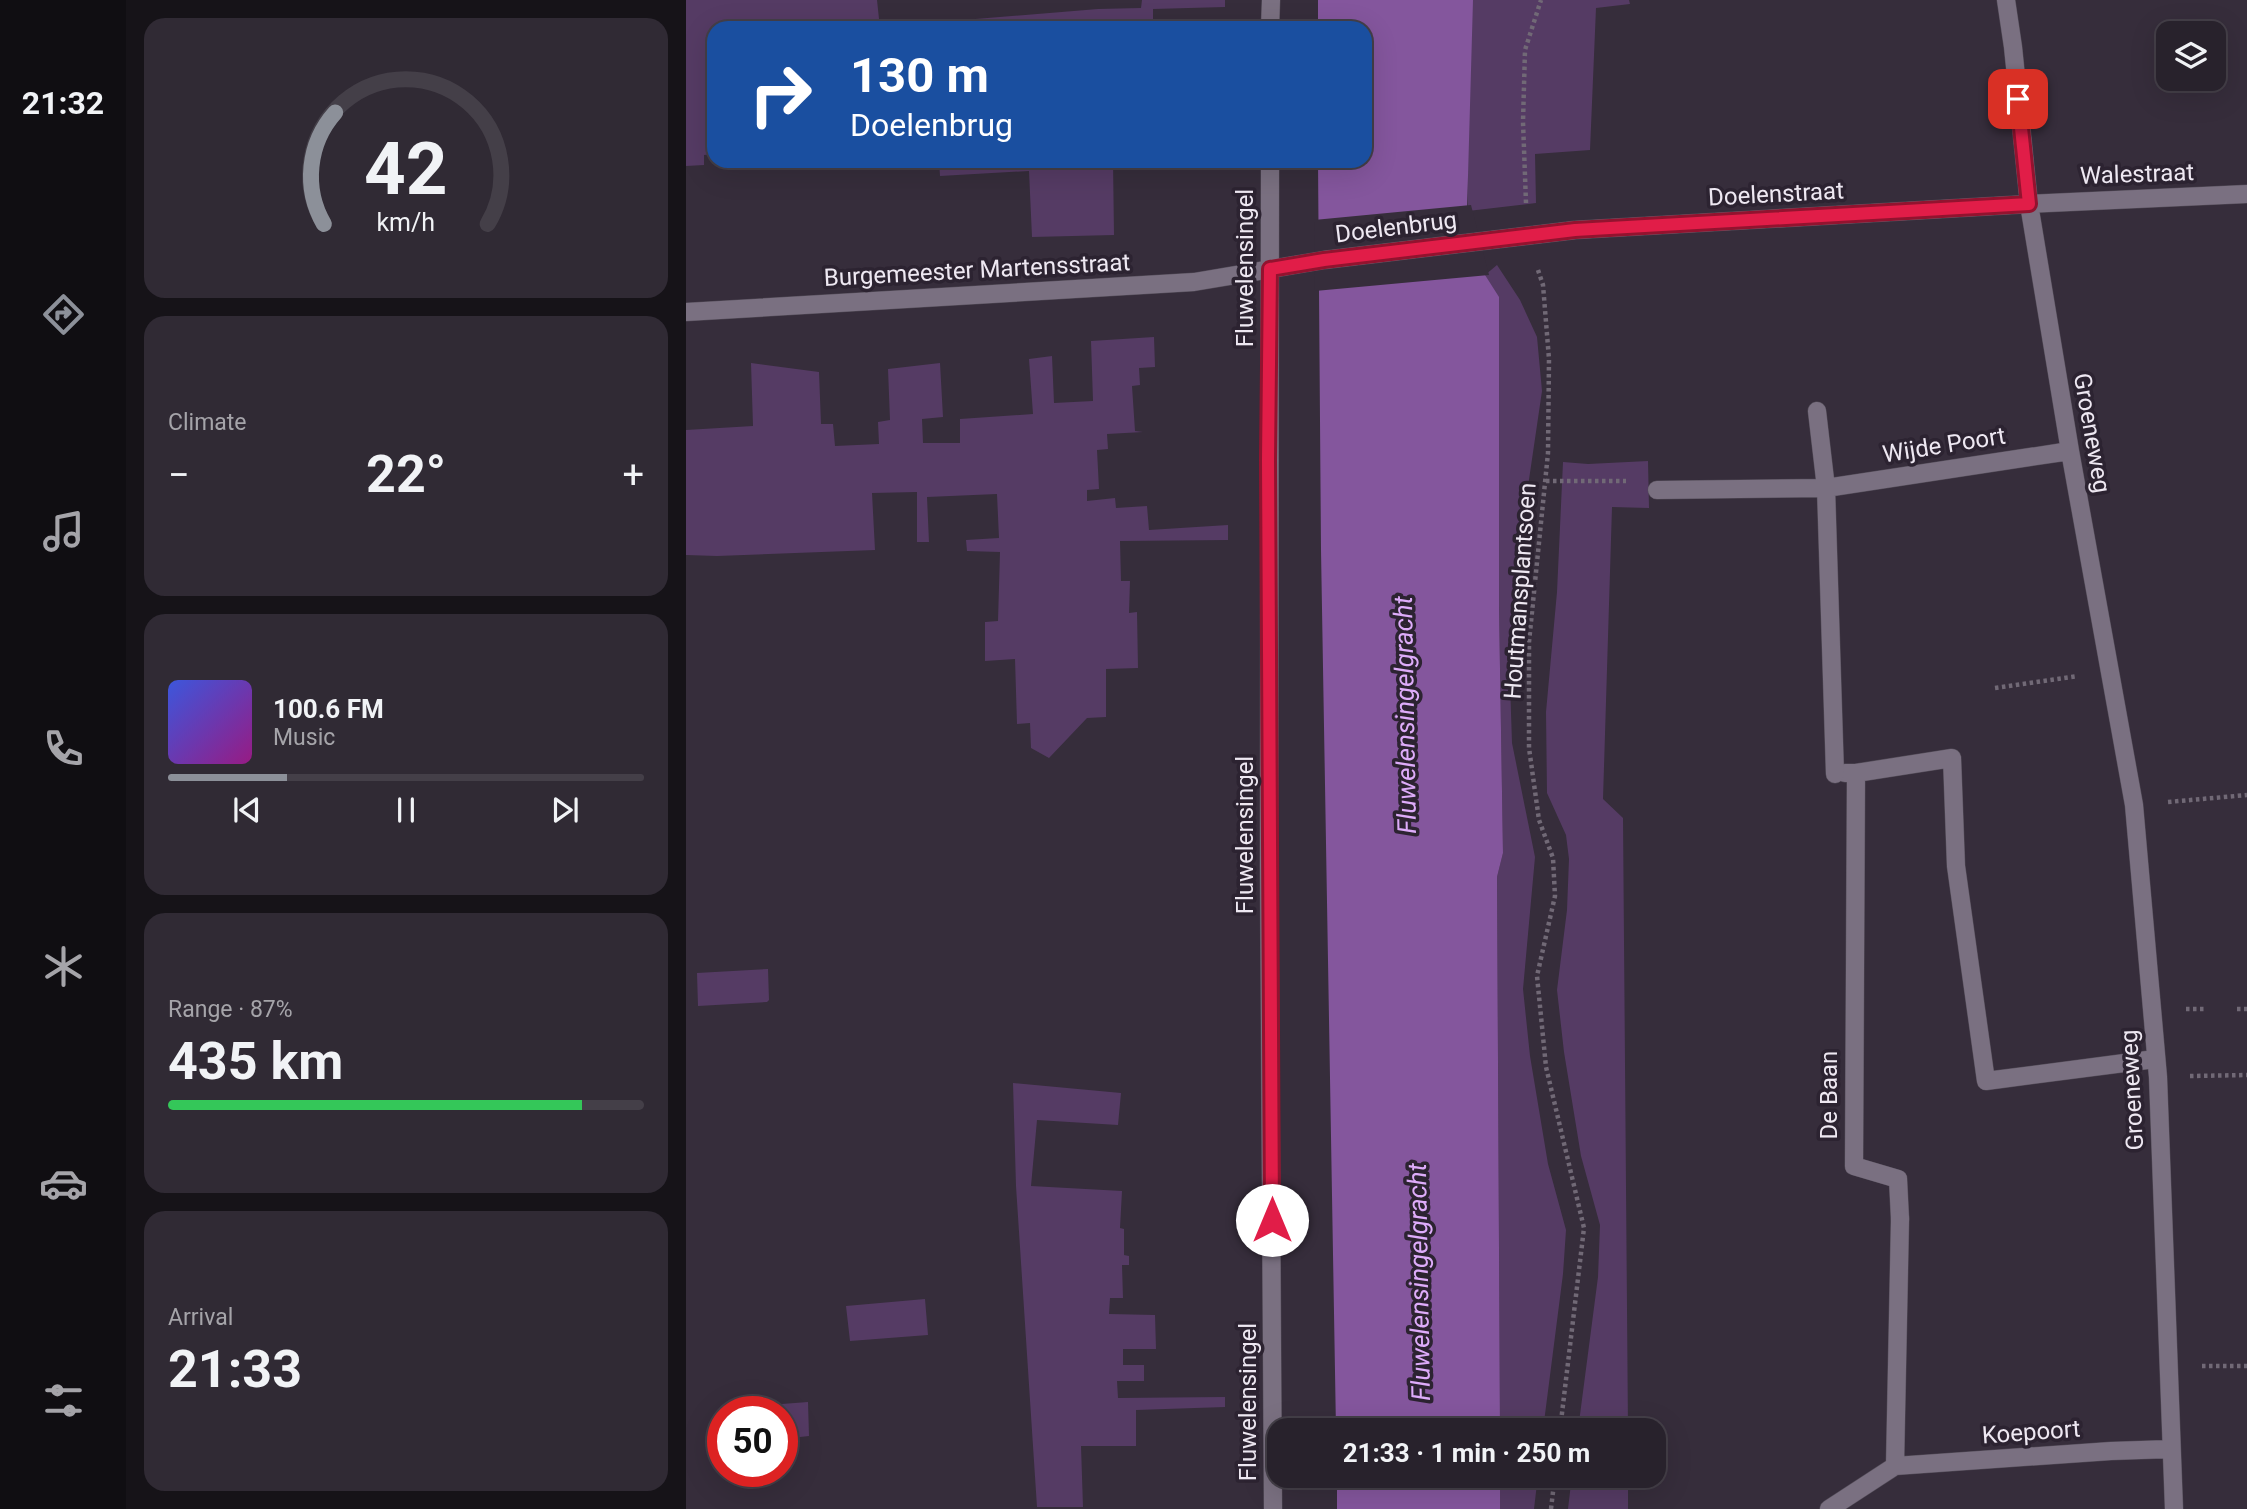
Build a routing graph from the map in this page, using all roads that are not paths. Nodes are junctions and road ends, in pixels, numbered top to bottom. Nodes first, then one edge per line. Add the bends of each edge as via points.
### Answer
1 (1270, 0) edge
2 (2006, 0) edge
3 (1270, 21) edge
4 (1269, 168) edge
5 (2247, 194) edge
6 (2029, 204) junction
7 (1527, 237) joint
8 (1270, 269) junction
9 (686, 313) edge
10 (1817, 411) dead end
11 (2070, 451) junction
12 (1826, 488) junction
13 (1657, 490) road end
14 (1856, 773) junction
15 (2156, 1068) junction
16 (2171, 1449) junction
17 (1895, 1466) junction
18 (1273, 1509) edge
19 (1829, 1509) edge
20 (2174, 1509) edge

1 - 3 street
2 - 6 street, Groeneweg
4 - 8 street, Fluwelensingel
5 - 6 street, Walestraat
6 - 7 street, Doelenstraat via 1575,230
6 - 11 street, Groeneweg
7 - 8 street, Doelenbrug
8 - 9 street, Burgemeester Martensstraat via 1194,282
8 - 18 street, Fluwelensingel
10 - 12 street
11 - 12 street, Wijde Poort
11 - 15 street, Groeneweg via 2134,805
12 - 13 street, Wijde Poort
12 - 14 street via 1835,774
14 - 15 street via 1952,758 1956,866 1986,1081
14 - 17 street, De Baan via 1854,1166 1898,1179
15 - 16 street, Groeneweg
16 - 17 street, Koepoort
16 - 20 street, Groeneweg
17 - 19 street

